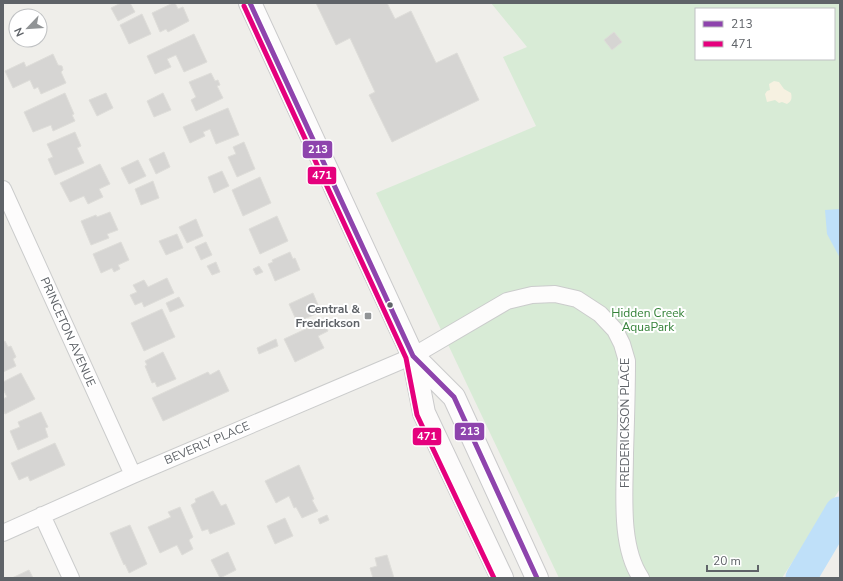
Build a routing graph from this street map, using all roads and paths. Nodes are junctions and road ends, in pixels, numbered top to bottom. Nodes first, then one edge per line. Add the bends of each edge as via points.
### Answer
1 (250, 3) edge
2 (3, 189) edge
3 (413, 356) junction
4 (133, 475) junction
5 (42, 515) junction
6 (3, 533) edge
7 (71, 578) edge
8 (502, 578) edge
9 (537, 578) edge
10 (641, 578) edge

1 - 3 main road
2 - 4 street, PRINCETON AVENUE
3 - 4 street, BEVERLY PLACE
3 - 8 main road via 424,413
3 - 9 main road via 454,397
3 - 10 street, FREDERICKSON PLACE via 507,301 532,295 555,294 577,299 600,314 615,330 627,361 624,511 627,541
4 - 5 street, BEVERLY PLACE
5 - 6 street, BEVERLY PLACE
5 - 7 street

